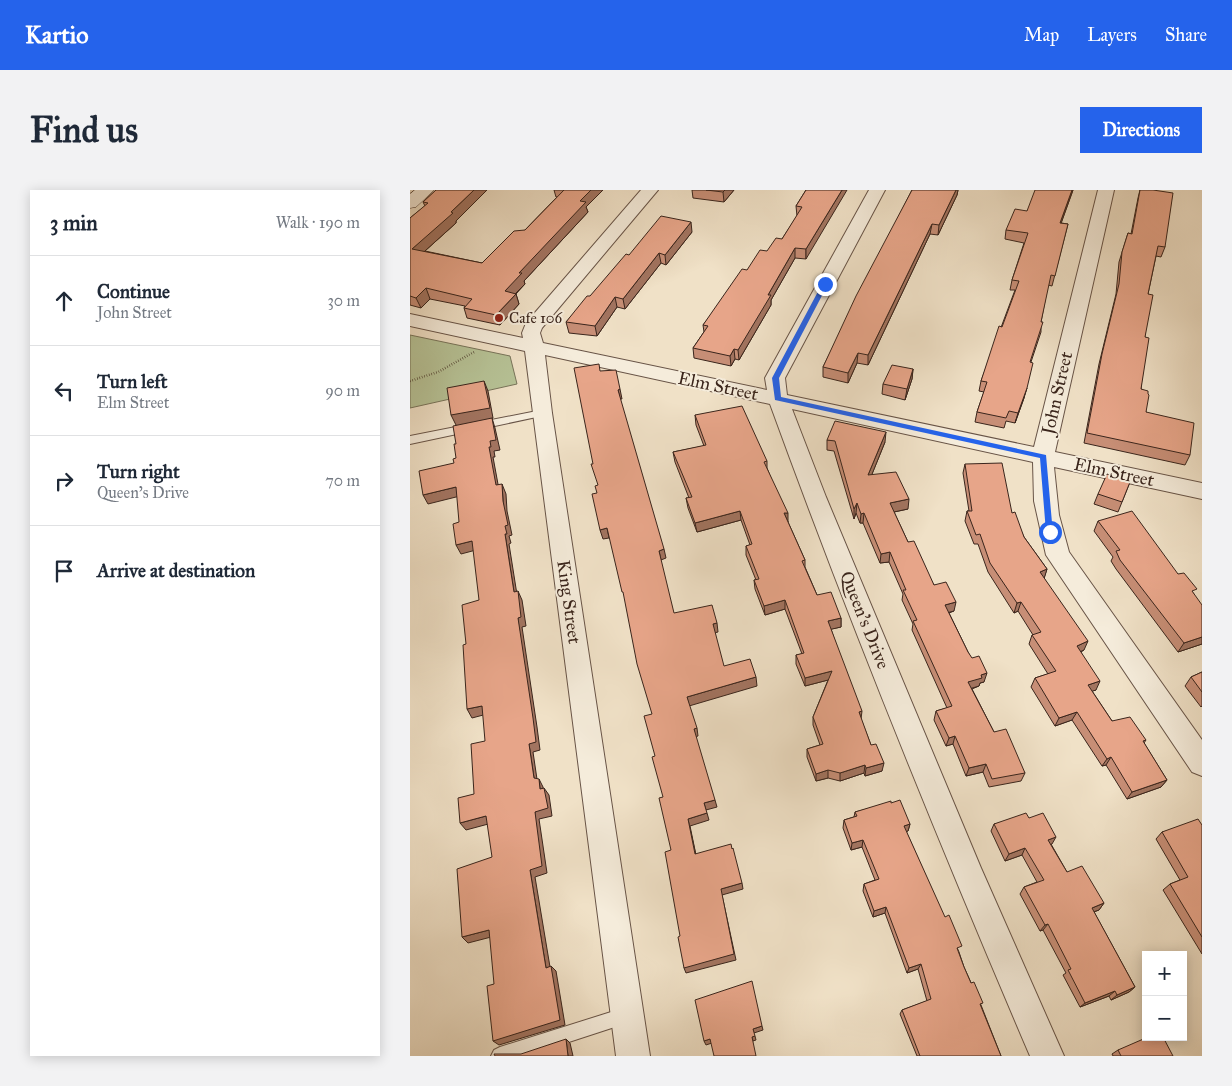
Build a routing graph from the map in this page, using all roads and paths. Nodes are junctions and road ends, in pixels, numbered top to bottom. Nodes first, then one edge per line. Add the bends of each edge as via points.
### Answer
1 (425, 190) edge
2 (650, 190) edge
3 (877, 190) edge
4 (1106, 190) edge
5 (410, 203) edge
6 (410, 320) edge
7 (487, 336) junction
8 (533, 346) junction
9 (410, 381) edge
10 (778, 399) junction
11 (542, 413) junction
12 (410, 440) edge
13 (1043, 457) junction
14 (1202, 492) edge
15 (1202, 763) edge
16 (627, 1014) junction
17 (500, 1056) edge
18 (633, 1056) edge
19 (1047, 1056) edge

1 - 5 street
2 - 8 street, King Street via 533,327
3 - 10 street, Queen's Drive via 775,378
4 - 13 street, John Street
6 - 7 street, Elm Street
7 - 8 street, Elm Street
7 - 9 path via 468,357
8 - 10 street, Elm Street
8 - 11 street, King Street
10 - 13 street, Elm Street
10 - 19 street, Queen's Drive via 968,877
11 - 12 lane
11 - 16 street, King Street
13 - 14 street, Elm Street
13 - 15 street, John Street via 1050,532 1058,555
16 - 17 lane
16 - 18 street, King Street

